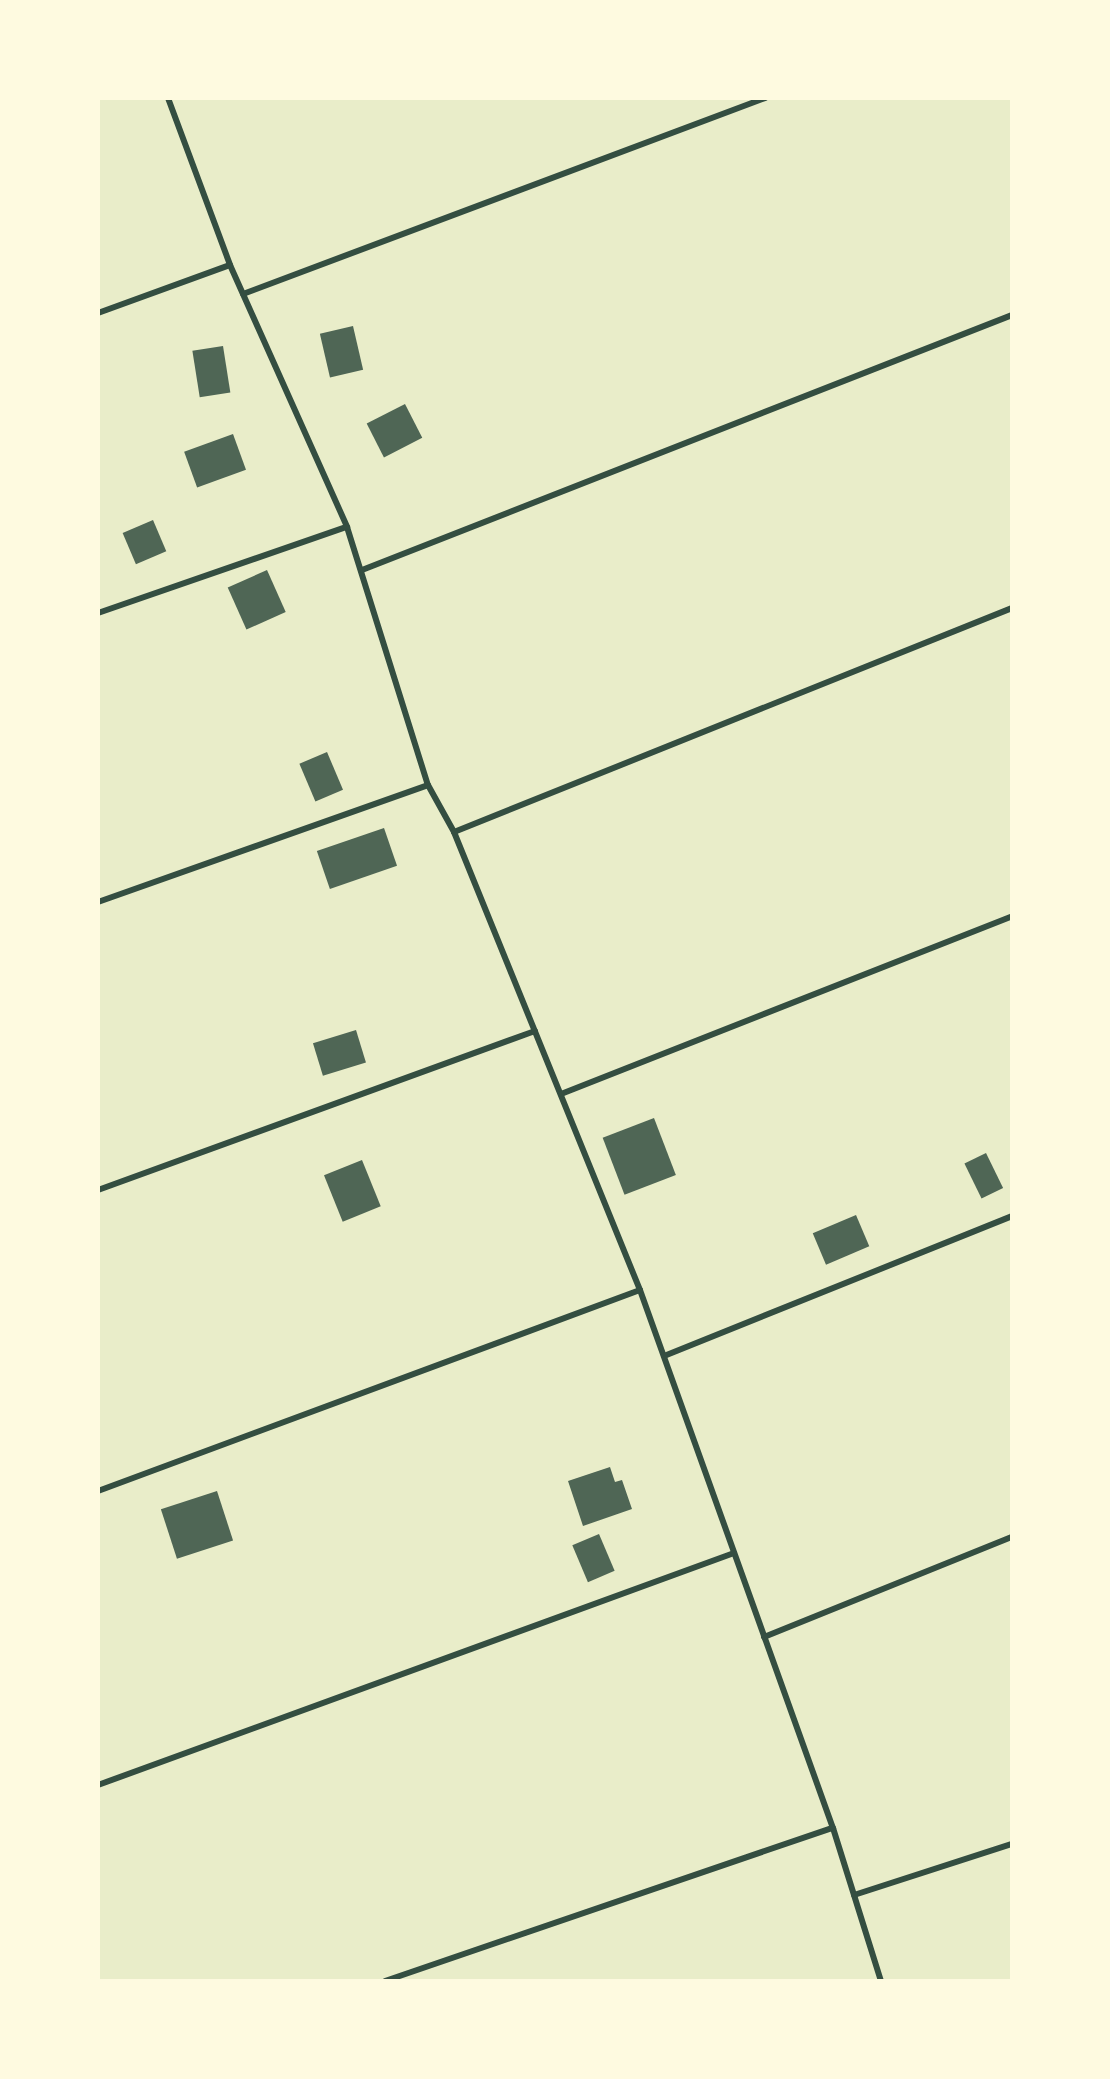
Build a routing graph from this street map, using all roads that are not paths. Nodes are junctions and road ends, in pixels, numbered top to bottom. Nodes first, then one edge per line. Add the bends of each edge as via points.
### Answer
1 (168, 98) edge
2 (765, 98) edge
3 (230, 265) junction
4 (243, 294) junction
5 (98, 313) edge
6 (1012, 315) edge
7 (347, 527) junction
8 (362, 570) junction
9 (1012, 608) edge
10 (98, 613) edge
11 (428, 785) junction
12 (454, 832) junction
13 (98, 902) edge
14 (1012, 916) edge
15 (535, 1031) junction
16 (561, 1094) junction
17 (98, 1190) edge
18 (1012, 1216) edge
19 (640, 1290) junction
20 (664, 1356) junction
21 (98, 1491) edge
22 (1012, 1537) edge
23 (734, 1553) junction
24 (764, 1637) junction
25 (98, 1785) edge
26 (833, 1828) junction
27 (1012, 1844) edge
28 (854, 1895) junction
29 (385, 1981) edge
30 (881, 1981) edge

1 - 3 lane
2 - 4 lane
3 - 4 lane
3 - 5 lane
4 - 7 lane
6 - 8 lane
7 - 8 lane
7 - 10 lane
8 - 11 lane
9 - 12 lane
11 - 12 lane
11 - 13 lane
12 - 15 lane
14 - 16 lane
15 - 16 lane
15 - 17 lane
16 - 19 lane
18 - 20 lane
19 - 20 lane
19 - 21 lane
20 - 23 lane
22 - 24 lane
23 - 24 lane
23 - 25 lane
24 - 26 lane
26 - 28 lane
26 - 29 lane
27 - 28 lane
28 - 30 lane

